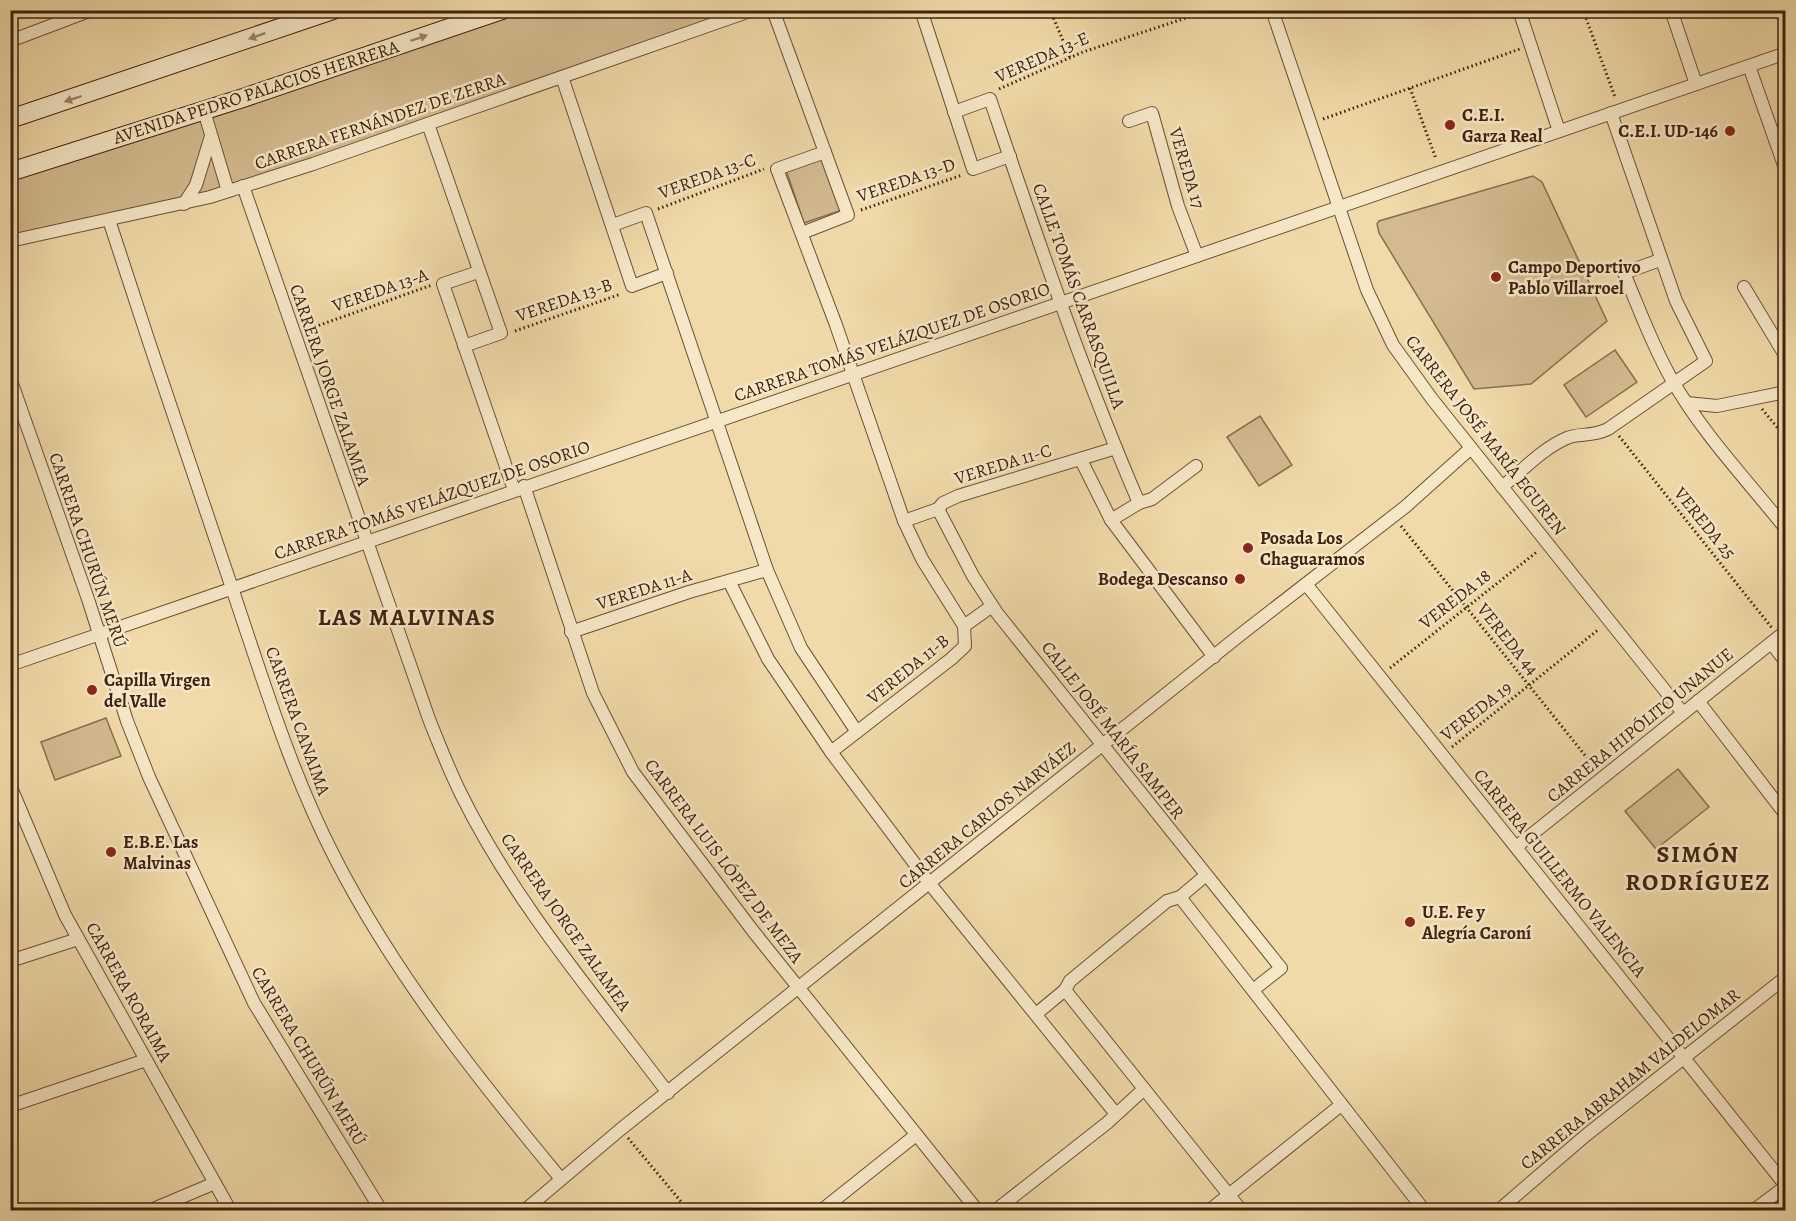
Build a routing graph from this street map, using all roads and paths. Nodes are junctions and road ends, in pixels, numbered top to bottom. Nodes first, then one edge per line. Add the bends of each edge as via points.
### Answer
1 (92, 10) edge
2 (333, 10) edge
3 (502, 10) edge
4 (753, 10) edge
5 (773, 10) edge
6 (921, 10) edge
7 (1050, 10) edge
8 (1210, 10) edge
9 (1306, 10) edge
10 (1519, 10) edge
11 (1583, 10) edge
12 (1671, 10) edge
13 (1775, 10) edge
14 (1274, 16) edge
15 (286, 18) edge
16 (1785, 40) edge
17 (10, 41) edge
18 (1530, 46) junction
19 (1785, 54) edge
20 (1070, 57) junction
21 (1749, 66) junction
22 (562, 77) junction
23 (1696, 84) junction
24 (1410, 88) junction
25 (990, 99) junction
26 (204, 111) junction
27 (954, 112) junction
28 (1616, 112) junction
29 (10, 119) edge
30 (1129, 122) dead end
31 (1311, 123) junction
32 (428, 124) junction
33 (1559, 132) junction
34 (211, 135) junction
35 (825, 152) junction
36 (1010, 156) junction
37 (777, 169) junction
38 (973, 169) junction
39 (1785, 171) edge
40 (10, 172) edge
41 (1441, 172) junction
42 (243, 186) junction
43 (228, 191) junction
44 (184, 204) junction
45 (1339, 207) junction
46 (646, 213) junction
47 (848, 215) junction
48 (109, 220) junction
49 (613, 225) junction
50 (802, 233) junction
51 (10, 241) edge
52 (1197, 256) junction
53 (1660, 260) junction
54 (478, 272) junction
55 (667, 273) junction
56 (443, 284) junction
57 (632, 286) junction
58 (1744, 287) dead end
59 (1062, 303) junction
60 (501, 333) junction
61 (293, 334) junction
62 (464, 346) junction
63 (1785, 357) edge
64 (855, 375) junction
65 (10, 378) edge
66 (1673, 382) junction
67 (1785, 392) edge
68 (1753, 398) junction
69 (1687, 404) junction
70 (718, 421) junction
71 (1611, 427) junction
72 (1785, 438) edge
73 (1116, 448) junction
74 (1471, 448) junction
75 (1081, 460) junction
76 (1196, 466) dead end
77 (1502, 487) junction
78 (519, 488) junction
79 (1139, 503) junction
80 (938, 508) junction
81 (1394, 516) junction
82 (1111, 520) junction
83 (904, 521) junction
84 (1785, 529) edge
85 (366, 541) junction
86 (1547, 543) junction
87 (767, 570) junction
88 (729, 581) junction
89 (1306, 584) junction
90 (232, 588) junction
91 (992, 606) junction
92 (1466, 608) junction
93 (1609, 621) junction
94 (964, 626) junction
95 (571, 632) junction
96 (99, 634) junction
97 (1778, 637) edge
98 (1214, 657) junction
99 (1785, 662) edge
100 (10, 665) edge
101 (1380, 676) junction
102 (1529, 686) junction
103 (1698, 701) junction
104 (1683, 713) junction
105 (857, 732) junction
106 (1103, 746) junction
107 (831, 752) junction
108 (1442, 754) junction
109 (1603, 777) junction
110 (10, 785) edge
111 (16, 811) edge
112 (1785, 815) edge
113 (1516, 847) junction
114 (1205, 876) junction
115 (930, 884) junction
116 (1180, 897) junction
117 (78, 939) junction
118 (10, 961) edge
119 (1785, 977) edge
120 (799, 988) junction
121 (1065, 990) junction
122 (1253, 990) junction
123 (1036, 1014) junction
124 (1684, 1057) junction
125 (146, 1060) junction
126 (1144, 1089) junction
127 (668, 1092) junction
128 (1341, 1105) junction
129 (10, 1106) edge
130 (1116, 1114) junction
131 (621, 1130) junction
132 (916, 1135) junction
133 (561, 1179) junction
134 (214, 1183) junction
135 (1785, 1186) edge
136 (1229, 1195) junction
137 (151, 1210) edge
138 (230, 1210) edge
139 (381, 1210) edge
140 (525, 1210) edge
141 (688, 1210) edge
142 (822, 1210) edge
143 (977, 1210) edge
144 (996, 1210) edge
145 (1210, 1210) edge
146 (1241, 1210) edge
147 (1424, 1210) edge
148 (1499, 1210) edge
149 (1754, 1210) edge

1 - 17 street
2 - 15 main road
26 -> 3 main road, AVENIDA PEDRO PALACIOS HERRERA
4 - 22 street, CARRERA FERNÁNDEZ DE ZERRA
5 - 35 street
6 - 27 street
7 - 20 path
8 - 20 path, VEREDA 13-E
9 - 14 path
10 - 18 street
11 - 28 path
12 - 23 street
13 - 16 path
14 - 31 street, CARRERA JOSÉ MARÍA EGUREN
15 -> 29 main road via 129,81
18 - 24 path
18 - 33 street
19 - 21 street, CARRERA TOMÁS VELÁZQUEZ DE OSORIO
20 - 25 path, VEREDA 13-E via 995,90
21 - 23 street, CARRERA TOMÁS VELÁZQUEZ DE OSORIO
21 - 39 street
22 - 32 street, CARRERA FERNÁNDEZ DE ZERRA
22 - 49 street
23 - 28 street, CARRERA TOMÁS VELÁZQUEZ DE OSORIO
24 - 31 path
24 - 41 path
25 - 27 street
25 - 36 street, CALLE TOMÁS CARRASQUILLA
26 - 34 street
26 - 40 main road, AVENIDA PEDRO PALACIOS HERRERA
27 - 38 street
28 - 33 street, CARRERA TOMÁS VELÁZQUEZ DE OSORIO
28 - 53 street
30 - 52 street, VEREDA 17 via 1152,113 1178,206
31 - 45 street, CARRERA JOSÉ MARÍA EGUREN
32 - 42 street, CARRERA FERNÁNDEZ DE ZERRA
32 - 54 street
33 - 41 street, CARRERA TOMÁS VELÁZQUEZ DE OSORIO
34 - 43 street
34 - 44 street via 196,185
35 - 37 street
35 - 47 street
36 - 38 street
36 - 59 street, CALLE TOMÁS CARRASQUILLA
37 - 46 path, VEREDA 13-C via 769,167
37 - 50 street
38 - 47 path, VEREDA 13-D
41 - 45 street, CARRERA TOMÁS VELÁZQUEZ DE OSORIO
42 - 43 street, CARRERA FERNÁNDEZ DE ZERRA
42 - 61 street, CARRERA JORGE ZALAMEA
43 - 44 street, CARRERA FERNÁNDEZ DE ZERRA
44 - 48 street, CARRERA FERNÁNDEZ DE ZERRA
45 - 52 street, CARRERA TOMÁS VELÁZQUEZ DE OSORIO
45 - 74 street, CARRERA JOSÉ MARÍA EGUREN via 1367,290 1393,345
46 - 49 street
46 - 55 street
47 - 50 street
48 - 51 street, CARRERA FERNÁNDEZ DE ZERRA
48 - 90 street, CARRERA CANAIMA
49 - 57 street
50 - 64 street
52 - 59 street, CARRERA TOMÁS VELÁZQUEZ DE OSORIO
53 - 66 street via 1706,361
53 - 66 street via 1624,273
54 - 56 street
54 - 60 street
55 - 57 street
55 - 70 street
56 - 61 path, VEREDA 13-A
56 - 62 street, CARRERA LUIS LÓPEZ DE MEZA
57 - 60 path, VEREDA 13-B via 627,292 508,334
58 - 63 street
59 - 64 street, CARRERA TOMÁS VELÁZQUEZ DE OSORIO
59 - 73 street, CALLE TOMÁS CARRASQUILLA
60 - 62 street
61 - 85 street, CARRERA JORGE ZALAMEA
62 - 78 street, CARRERA LUIS LÓPEZ DE MEZA
64 - 70 street, CARRERA TOMÁS VELÁZQUEZ DE OSORIO
64 - 83 street
65 - 96 street, CARRERA CHURÚN MERÚ
66 - 69 street
66 - 71 street
67 - 68 street
68 - 69 street via 1717,406
68 - 72 path
69 - 84 street
70 - 78 street, CARRERA TOMÁS VELÁZQUEZ DE OSORIO
70 - 87 street
71 - 77 street via 1599,434 1567,438
71 - 97 path, VEREDA 25
73 - 75 street
73 - 79 street, CALLE TOMÁS CARRASQUILLA
74 - 77 street, CARRERA JOSÉ MARÍA EGUREN
74 - 81 street, CARRERA CARLOS NARVÁEZ
75 - 80 street, VEREDA 11-C via 958,496
75 - 82 street
76 - 79 street via 1152,499
77 - 86 street, CARRERA JOSÉ MARÍA EGUREN
78 - 85 street, CARRERA TOMÁS VELÁZQUEZ DE OSORIO
78 - 95 street, CARRERA LUIS LÓPEZ DE MEZA
79 - 82 street
80 - 83 street
80 - 91 street, CALLE JOSÉ MARÍA SAMPER
81 - 89 street, CARRERA CARLOS NARVÁEZ
81 - 92 path, VEREDA 44
82 - 98 street
83 - 94 street via 922,560
85 - 90 street, CARRERA TOMÁS VELÁZQUEZ DE OSORIO
85 - 127 street, CARRERA JORGE ZALAMEA via 429,719 472,817 539,921
86 - 92 path, VEREDA 18
86 - 93 street, CARRERA JOSÉ MARÍA EGUREN
87 - 88 street, VEREDA 11-A
87 - 105 street via 801,648
88 - 95 street, VEREDA 11-A
88 - 107 street via 768,659
89 - 98 street, CARRERA CARLOS NARVÁEZ
89 - 101 street, CARRERA GUILLERMO VALENCIA
90 - 96 street, CARRERA TOMÁS VELÁZQUEZ DE OSORIO
90 - 133 street, CARRERA CANAIMA via 297,776 377,933 423,1001
91 - 94 street
91 - 106 street, CALLE JOSÉ MARÍA SAMPER
92 - 101 path, VEREDA 18
92 - 102 path, VEREDA 44
93 - 102 path, VEREDA 19
93 - 104 street, CARRERA JOSÉ MARÍA EGUREN
94 - 105 street, VEREDA 11-B via 962,650
95 - 120 street, CARRERA LUIS LÓPEZ DE MEZA via 603,716 633,772
96 - 100 street, CARRERA TOMÁS VELÁZQUEZ DE OSORIO
96 - 139 street, CARRERA CHURÚN MERÚ via 139,752 236,968 271,1034
97 - 99 street
97 - 103 street, CARRERA HIPÓLITO UNANUE
98 - 106 street, CARRERA CARLOS NARVÁEZ
101 - 108 street, CARRERA GUILLERMO VALENCIA
102 - 108 path, VEREDA 19
102 - 109 path, VEREDA 44
103 - 104 street, CARRERA HIPÓLITO UNANUE
103 - 112 street
104 - 109 street, CARRERA HIPÓLITO UNANUE
105 - 107 street, VEREDA 11-B
106 - 114 street, CALLE JOSÉ MARÍA SAMPER
106 - 115 street, CARRERA CARLOS NARVÁEZ
107 - 115 street
108 - 113 street, CARRERA GUILLERMO VALENCIA
109 - 113 street, CARRERA HIPÓLITO UNANUE
110 - 111 street, CARRERA RORAIMA
111 - 117 street, CARRERA RORAIMA
113 - 124 street, CARRERA GUILLERMO VALENCIA
114 - 116 street
114 - 122 street, CALLE JOSÉ MARÍA SAMPER via 1281,968
115 - 120 street, CARRERA CARLOS NARVÁEZ
115 - 123 street
116 - 121 street via 1167,901 1070,981
116 - 122 street
117 - 118 street
117 - 125 street, CARRERA RORAIMA
119 - 124 street, CARRERA ABRAHAM VALDELOMAR
120 - 127 street, CARRERA CARLOS NARVÁEZ
120 - 132 street, CARRERA LUIS LÓPEZ DE MEZA
121 - 123 street
121 - 126 street
122 - 128 street
123 - 130 street
124 - 135 street, CARRERA GUILLERMO VALENCIA
124 - 148 street, CARRERA ABRAHAM VALDELOMAR
125 - 129 street
125 - 134 street, CARRERA RORAIMA
126 - 130 street
126 - 136 street
127 - 131 street, CARRERA CARLOS NARVÁEZ
128 - 136 street
128 - 147 street
130 - 144 street
131 - 133 street, CARRERA CARLOS NARVÁEZ
131 - 141 path
132 - 142 street
132 - 143 street, CARRERA LUIS LÓPEZ DE MEZA
133 - 140 street, CARRERA CARLOS NARVÁEZ
134 - 137 street
134 - 138 street, CARRERA RORAIMA
135 - 149 street
136 - 145 street
136 - 146 street

